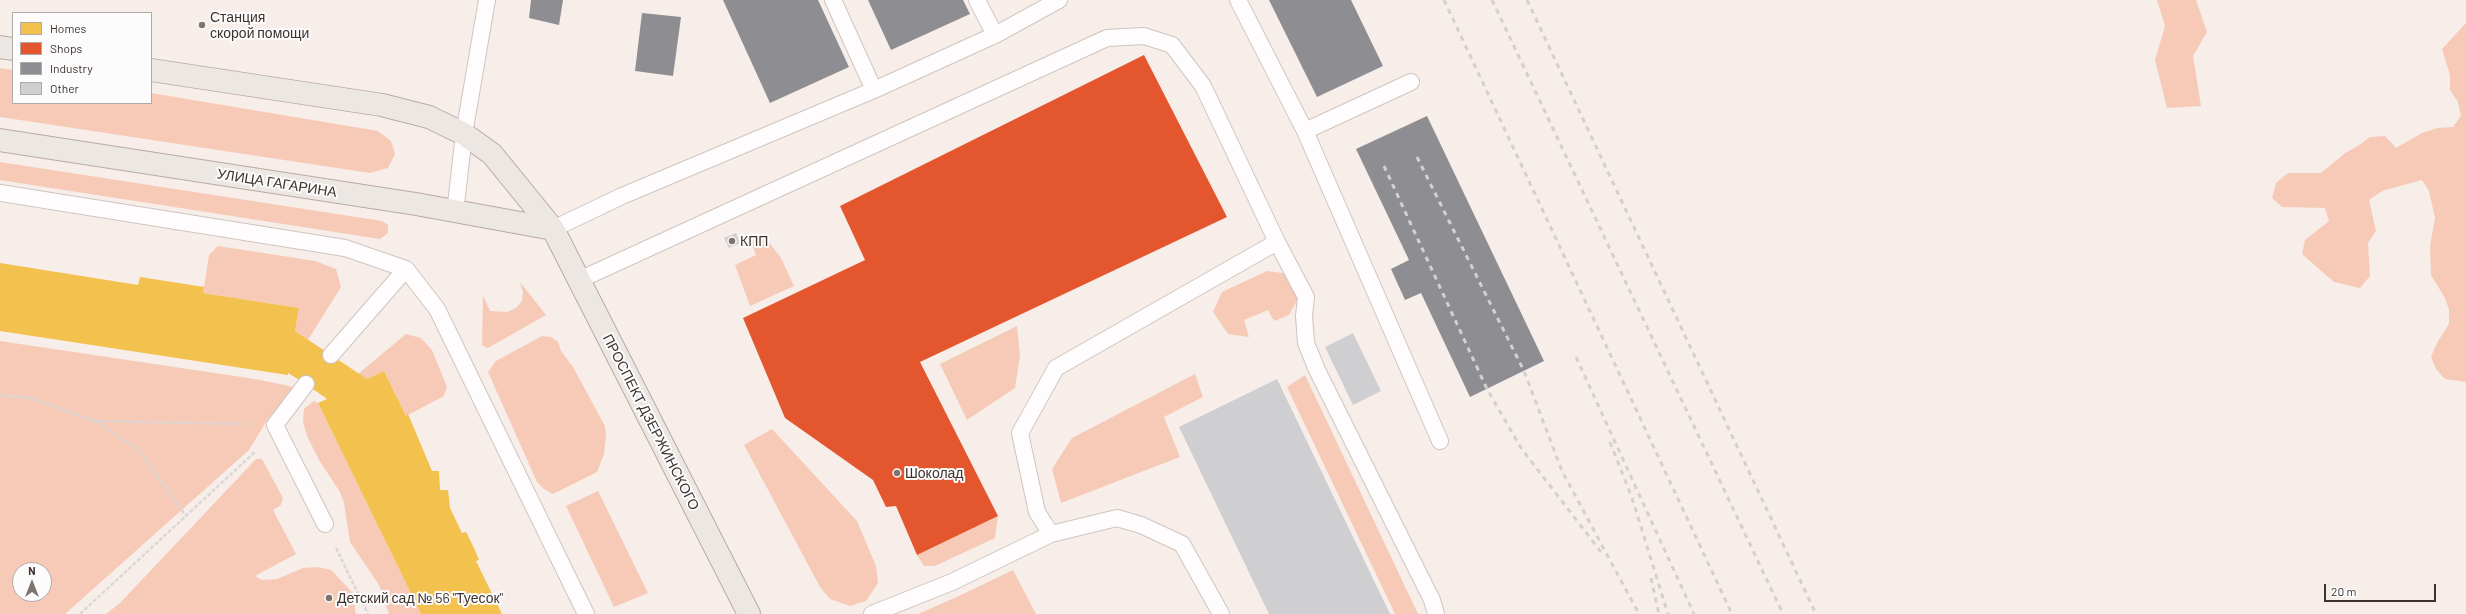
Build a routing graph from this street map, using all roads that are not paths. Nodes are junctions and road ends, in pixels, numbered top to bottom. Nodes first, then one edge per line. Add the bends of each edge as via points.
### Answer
1 (487, 0) edge
2 (833, 0) edge
3 (977, 0) edge
4 (1059, 0) edge
5 (1238, 0) edge
6 (995, 36) junction
7 (0, 46) edge
8 (12, 48) edge
9 (152, 70) edge
10 (1411, 82) dead end
11 (874, 90) junction
12 (1305, 131) junction
13 (464, 134) junction
14 (0, 140) edge
15 (0, 193) edge
16 (456, 213) junction
17 (553, 229) junction
18 (1277, 242) junction
19 (406, 269) junction
20 (579, 280) junction
21 (330, 355) dead end
22 (306, 384) dead end
23 (1440, 441) dead end
24 (325, 524) road end
25 (1051, 534) junction
26 (586, 614) edge
27 (749, 614) edge
28 (872, 614) edge
29 (1221, 614) edge
30 (1436, 614) edge

1 - 13 lane
2 - 11 lane
3 - 6 lane
4 - 6 lane
5 - 12 lane
6 - 11 lane
7 - 8 main road
9 - 13 main road, ПРОСПЕКТ ДЗЕРЖИНСКОГО via 382,105 429,117
10 - 12 lane
11 - 17 lane via 622,196
12 - 23 lane
13 - 16 lane
13 - 17 main road, ПРОСПЕКТ ДЗЕРЖИНСКОГО via 492,154
14 - 16 main road, УЛИЦА ГАГАРИНА via 416,204
15 - 19 lane via 345,248
16 - 17 main road, УЛИЦА ГАГАРИНА
17 - 20 main road, ПРОСПЕКТ ДЗЕРЖИНСКОГО
18 - 20 lane via 1203,86 1172,45 1144,36 1107,38
18 - 25 lane via 1056,368 1020,433 1037,512
18 - 30 lane via 1306,297 1306,343 1316,370 1432,600
19 - 21 lane
19 - 26 lane via 437,309
20 - 27 main road, ПРОСПЕКТ ДЗЕРЖИНСКОГО
22 - 24 lane via 275,425
25 - 28 lane via 952,582
25 - 29 lane via 1117,518 1141,525 1182,544

